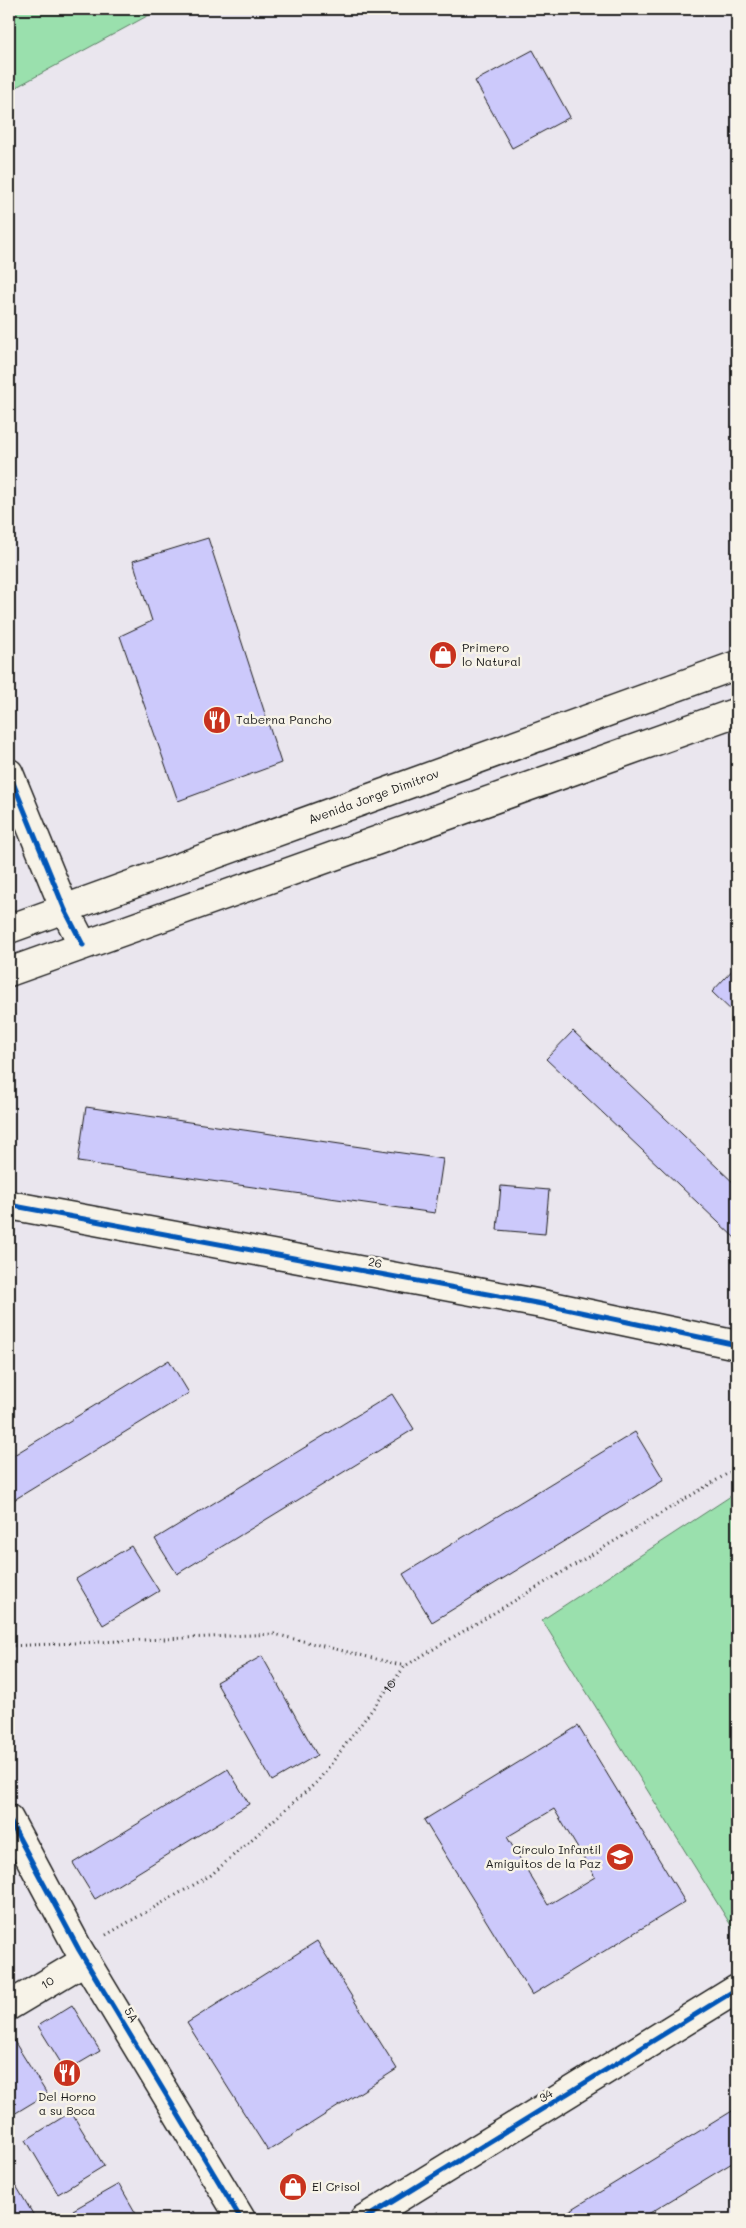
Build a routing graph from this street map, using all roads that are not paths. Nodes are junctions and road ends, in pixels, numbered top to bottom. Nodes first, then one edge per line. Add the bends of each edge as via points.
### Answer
1 (737, 665) edge
2 (737, 712) edge
3 (9, 773) edge
4 (65, 910) junction
5 (9, 929) edge
6 (83, 945) junction
7 (9, 972) edge
8 (9, 1205) edge
9 (737, 1344) edge
10 (9, 1819) edge
11 (83, 1955) junction
12 (737, 1989) edge
13 (9, 2006) edge
14 (241, 2219) edge
15 (364, 2219) edge

1 - 4 street, Avenida Jorge Dimitrov
2 - 6 street
3 - 4 street
4 - 5 street, Avenida Jorge Dimitrov
4 - 6 street
6 - 7 street
8 - 9 street, 26 via 547,1305
10 - 11 street, 5A
11 - 13 street, 10
11 - 14 street, 5A
12 - 15 street, 34

